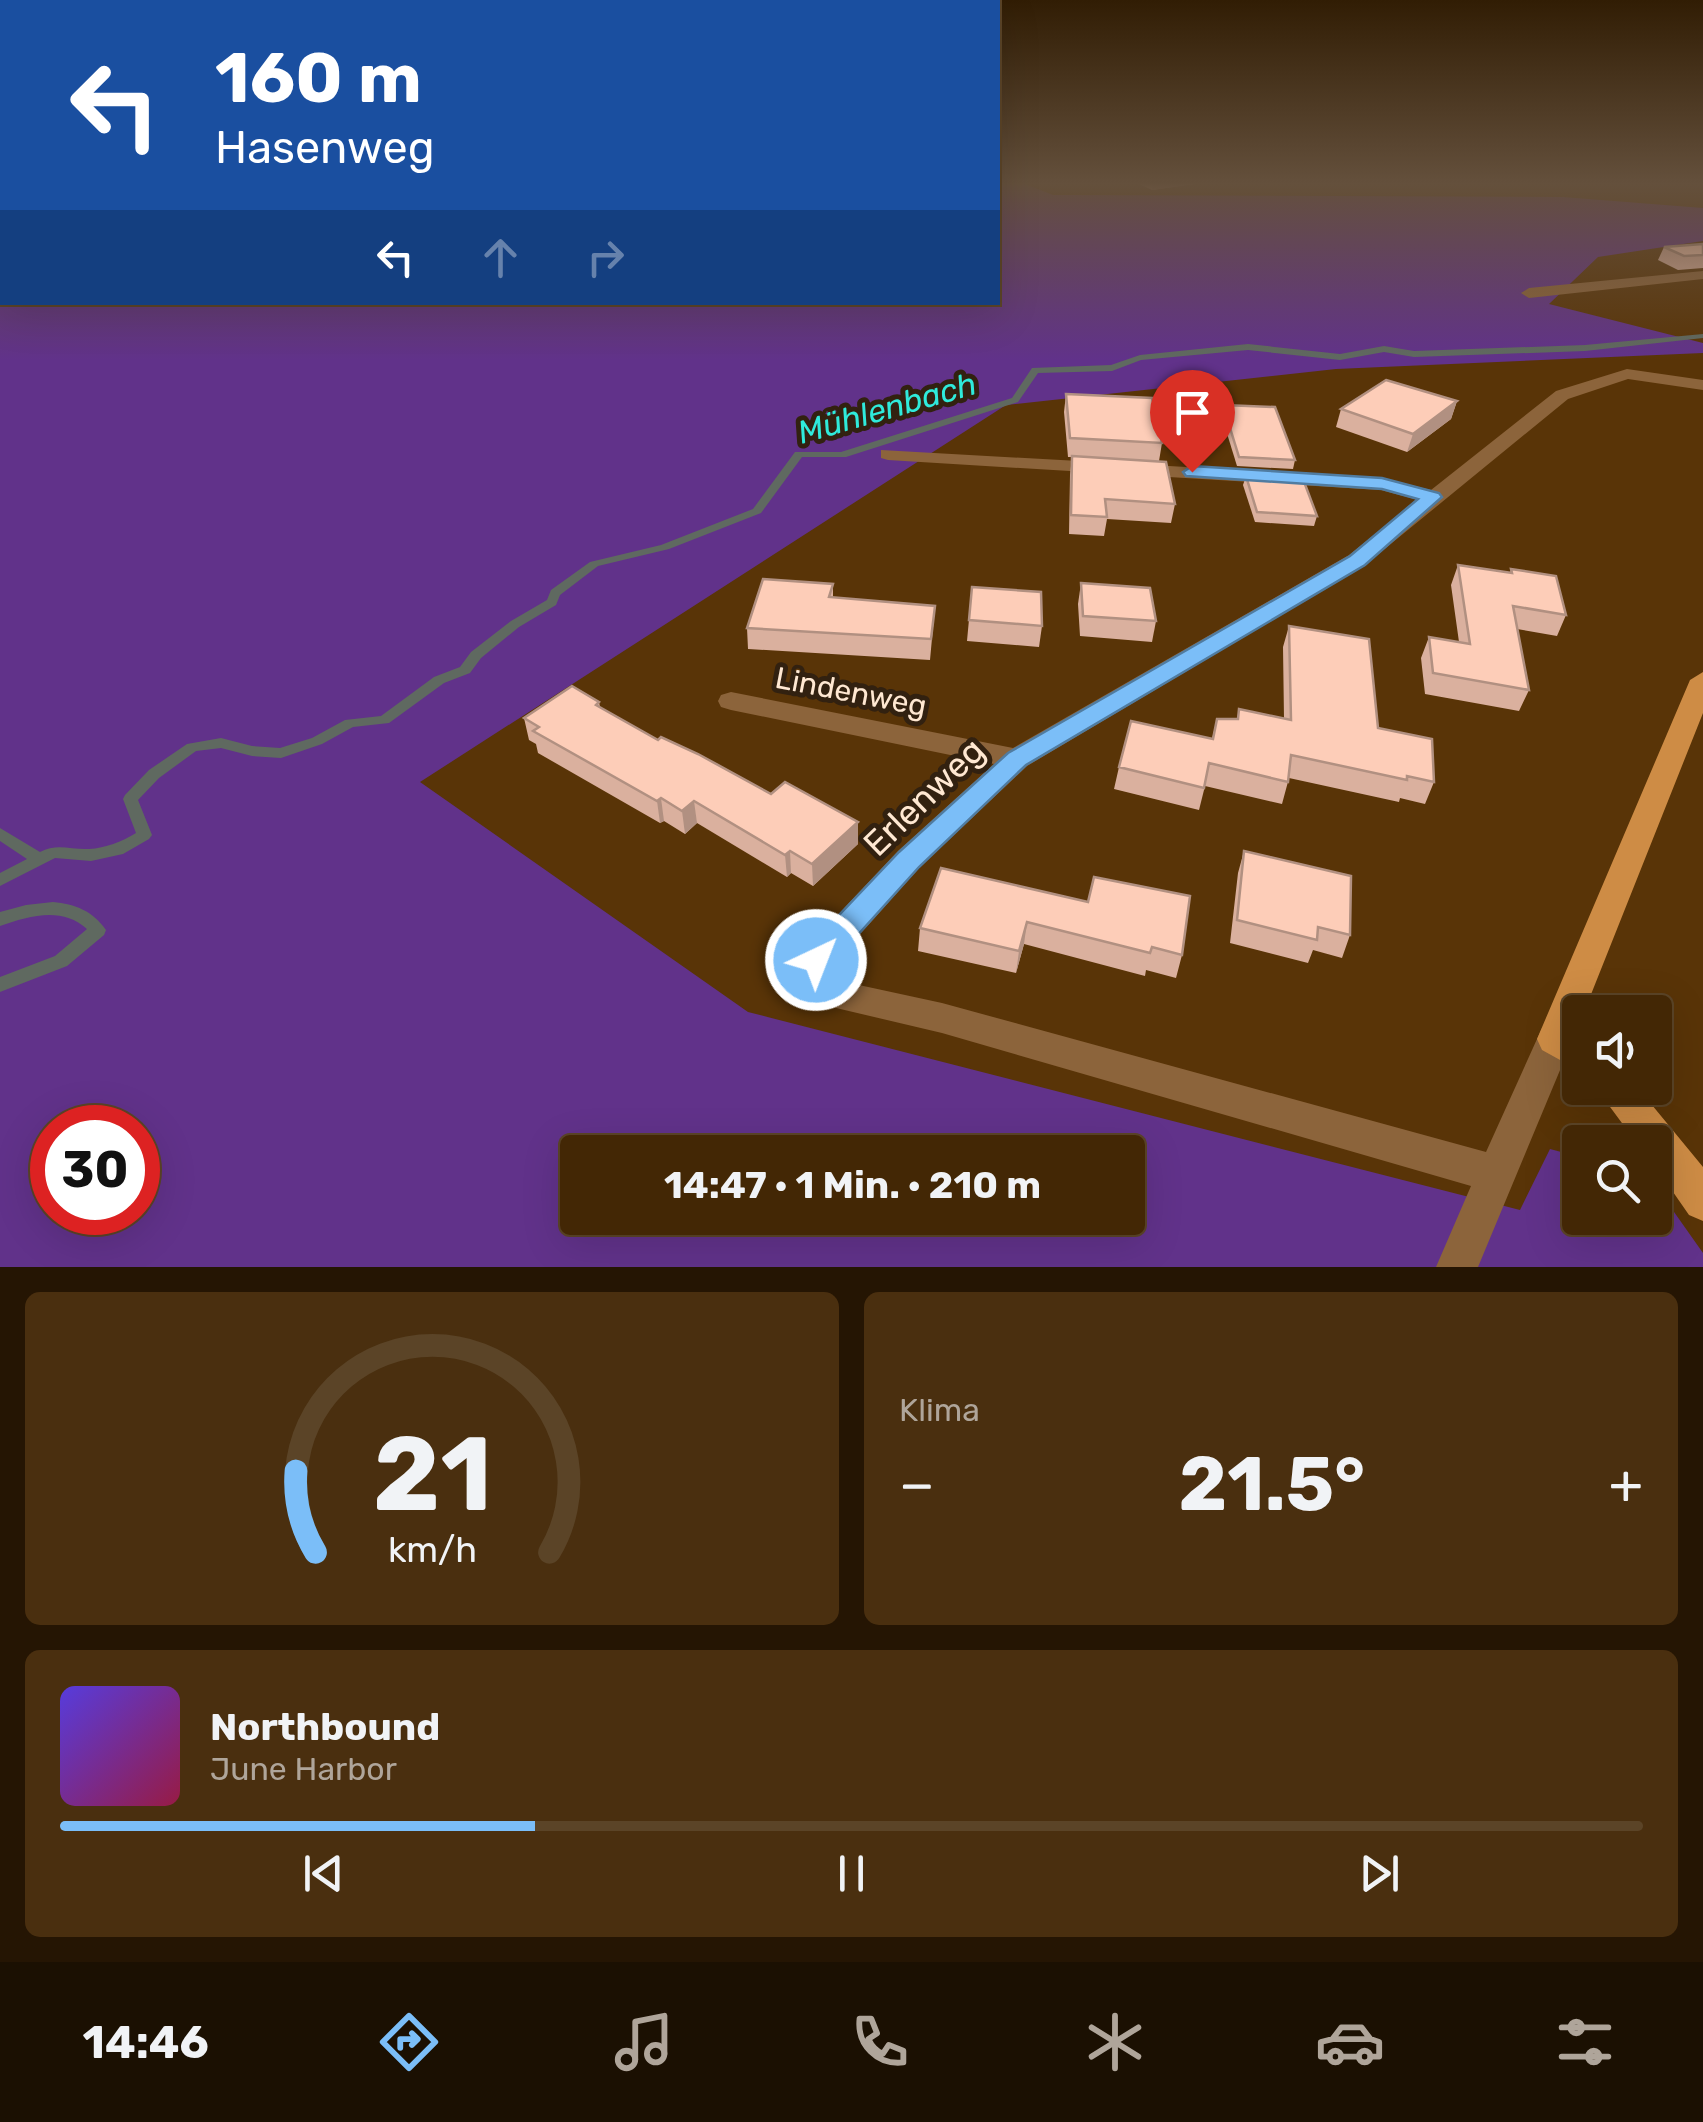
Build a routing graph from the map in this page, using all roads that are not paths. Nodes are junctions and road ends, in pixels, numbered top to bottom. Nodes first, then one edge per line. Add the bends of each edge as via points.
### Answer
1 (1703, 275) edge
2 (1529, 293) dead end
3 (1703, 385) edge
4 (888, 454) dead end
5 (1432, 497) junction
6 (1703, 680) edge
7 (731, 702) dead end
8 (1017, 759) junction
9 (1587, 995) edge
10 (1562, 1058) edge
11 (1629, 1105) edge
12 (1499, 1175) junction
13 (1703, 1201) edge
14 (1457, 1267) edge

1 - 2 street
3 - 5 street, Erlenweg via 1627,374 1562,395
4 - 5 street via 1382,484
5 - 8 street, Erlenweg via 1358,560
6 - 9 main road
7 - 8 street, Lindenweg
8 - 12 street, Erlenweg via 909,860 793,985 942,1018
10 - 12 street
11 - 13 main road
12 - 14 street

